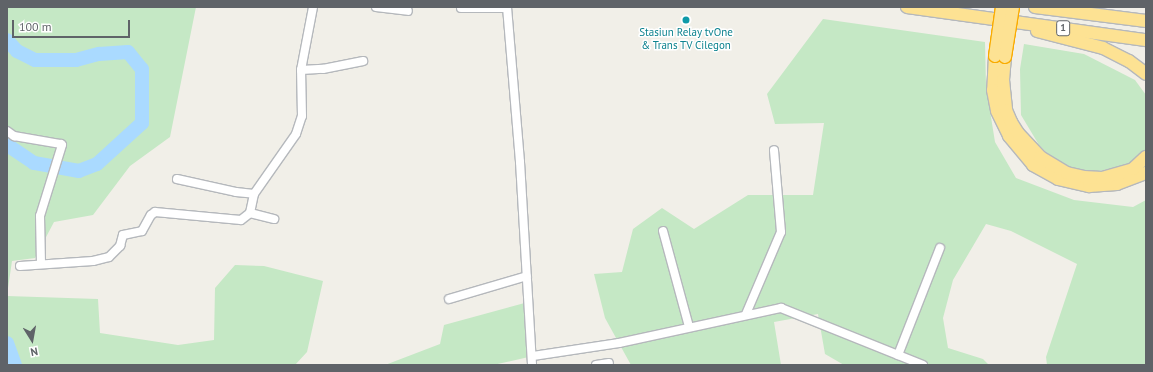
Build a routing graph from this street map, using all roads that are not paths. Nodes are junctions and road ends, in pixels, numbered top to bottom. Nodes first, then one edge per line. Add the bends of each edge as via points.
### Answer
1 (313, 7) edge
2 (376, 7) edge
3 (907, 7) edge
4 (1002, 7) edge
5 (1013, 7) edge
6 (1035, 7) edge
7 (461, 8) edge
8 (507, 8) edge
9 (408, 11) dead end
10 (979, 16) junction
11 (1146, 22) edge
12 (1146, 40) edge
13 (1000, 57) junction
14 (363, 61) dead end
15 (301, 70) junction
16 (1146, 74) edge
17 (7, 130) edge
18 (774, 150) dead end
19 (1146, 157) edge
20 (1146, 173) edge
21 (177, 179) dead end
22 (254, 194) junction
23 (250, 213) junction
24 (274, 219) dead end
25 (663, 231) dead end
26 (940, 248) dead end
27 (41, 263) junction
28 (20, 266) dead end
29 (527, 276) junction
30 (449, 299) dead end
31 (746, 314) junction
32 (689, 327) junction
33 (898, 355) junction
34 (532, 356) junction
35 (609, 363) dead end
36 (532, 365) edge
37 (596, 365) edge
38 (923, 365) edge

1 - 15 street
2 - 9 street
3 - 10 highway, 1
4 - 13 highway, bridge
5 - 13 highway, bridge
6 - 11 highway, 1
7 - 8 street
8 - 29 street
10 - 12 highway, 1
10 - 16 highway via 1103,48 1129,61
13 - 19 highway via 1006,110 1018,133 1040,157 1067,173 1102,178 1133,169
13 - 20 highway via 993,84 997,111 1009,136 1033,164 1058,179 1088,186 1117,184
14 - 15 street
15 - 22 street via 302,116 296,134
17 - 27 street via 14,136 61,144 40,216
18 - 31 street via 781,232
21 - 22 street
22 - 23 street
23 - 24 street
23 - 27 street via 241,220 155,212 142,231 123,235 120,246 109,257 82,262
25 - 32 street
26 - 33 street
27 - 28 street
29 - 30 street
29 - 34 street
31 - 32 street
31 - 33 street via 781,308
32 - 34 street via 619,343
33 - 38 street
34 - 36 street
35 - 37 street

